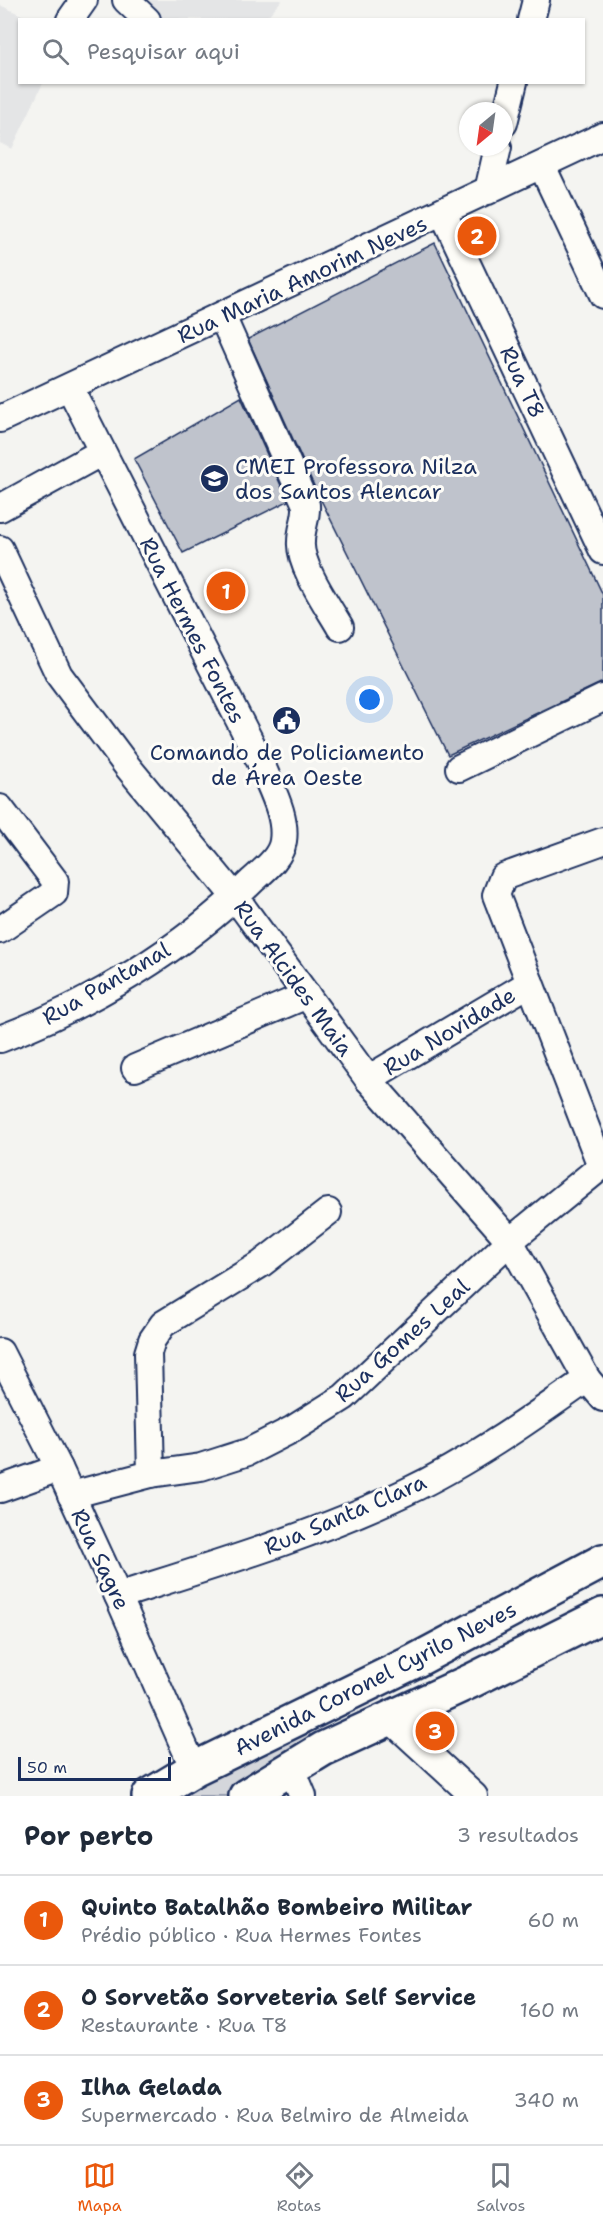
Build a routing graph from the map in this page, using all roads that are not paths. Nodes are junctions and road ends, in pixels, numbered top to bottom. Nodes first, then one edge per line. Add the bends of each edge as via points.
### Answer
1 (84, 0) edge
2 (126, 0) edge
3 (536, 0) edge
4 (71, 18) edge
5 (145, 18) edge
6 (532, 18) edge
7 (514, 84) edge
8 (509, 102) edge
9 (603, 136) edge
10 (496, 156) edge
11 (542, 166) junction
12 (488, 190) junction
13 (443, 213) junction
14 (603, 295) edge
15 (222, 316) junction
16 (70, 388) junction
17 (0, 419) edge
18 (102, 452) junction
19 (0, 508) edge
20 (0, 549) edge
21 (603, 551) edge
22 (340, 627) dead end
23 (603, 698) edge
24 (459, 768) dead end
25 (0, 808) edge
26 (603, 841) edge
27 (235, 897) junction
28 (0, 930) edge
29 (530, 983) junction
30 (308, 995) junction
31 (0, 1039) edge
32 (135, 1068) dead end
33 (368, 1079) junction
34 (602, 1166) edge
35 (328, 1212) dead end
36 (510, 1240) junction
37 (0, 1352) edge
38 (595, 1389) edge
39 (9, 1391) edge
40 (59, 1468) junction
41 (151, 1474) junction
42 (0, 1489) edge
43 (71, 1495) junction
44 (603, 1561) edge
45 (118, 1596) junction
46 (600, 1621) edge
47 (391, 1720) junction
48 (194, 1769) junction
49 (297, 1781) edge
50 (149, 1796) edge
51 (246, 1796) edge
52 (474, 1796) edge

1 - 4 street
2 - 5 street
3 - 6 street
7 - 8 street
9 - 11 street, Rua Maria Amorim Neves
10 - 12 street
11 - 12 street, Rua Maria Amorim Neves
11 - 14 street
12 - 13 street, Rua Maria Amorim Neves
13 - 15 street, Rua Maria Amorim Neves
13 - 21 street, Rua T8
15 - 16 street, Rua Maria Amorim Neves
15 - 22 street via 306,505 300,542 303,558
16 - 17 street, Rua Maria Amorim Neves
16 - 18 street, Rua Hermes Fontes
18 - 19 street
18 - 27 street, Rua Hermes Fontes via 261,764 282,817 284,842 275,858
20 - 27 street, Rua Alcides Maia via 59,675 127,766
23 - 24 street
25 - 28 street via 55,881 54,893
26 - 29 street via 503,877 497,887 499,907
27 - 30 street, Rua Alcides Maia
27 - 31 street, Rua Pantanal via 145,966 59,1014
29 - 33 street, Rua Novidade
29 - 34 street
30 - 32 street
30 - 33 street, Rua Alcides Maia
33 - 36 street, Rua Alcides Maia
34 - 36 street, Rua Gomes Leal
35 - 41 street via 261,1264 163,1324 152,1340 148,1353
36 - 38 street, Rua Alcides Maia
36 - 41 street, Rua Gomes Leal via 344,1397 248,1452 201,1467
37 - 39 street, Rua Sagre
38 - 45 street, Rua Santa Clara via 406,1492 276,1545
39 - 40 street, Rua Sagre
40 - 42 street
40 - 43 street, Rua Sagre
41 - 43 street, Rua Gomes Leal
43 - 45 street, Rua Sagre
44 - 48 highway, Avenida Coronel Cyrilo Neves via 415,1661
45 - 48 street, Rua Sagre
46 - 47 highway, Avenida Coronel Cyrilo Neves
47 - 49 highway, Avenida Coronel Cyrilo Neves via 323,1749
47 - 52 street
48 - 50 highway, Avenida Coronel Cyrilo Neves
49 - 51 highway, Avenida Coronel Cyrilo Neves

